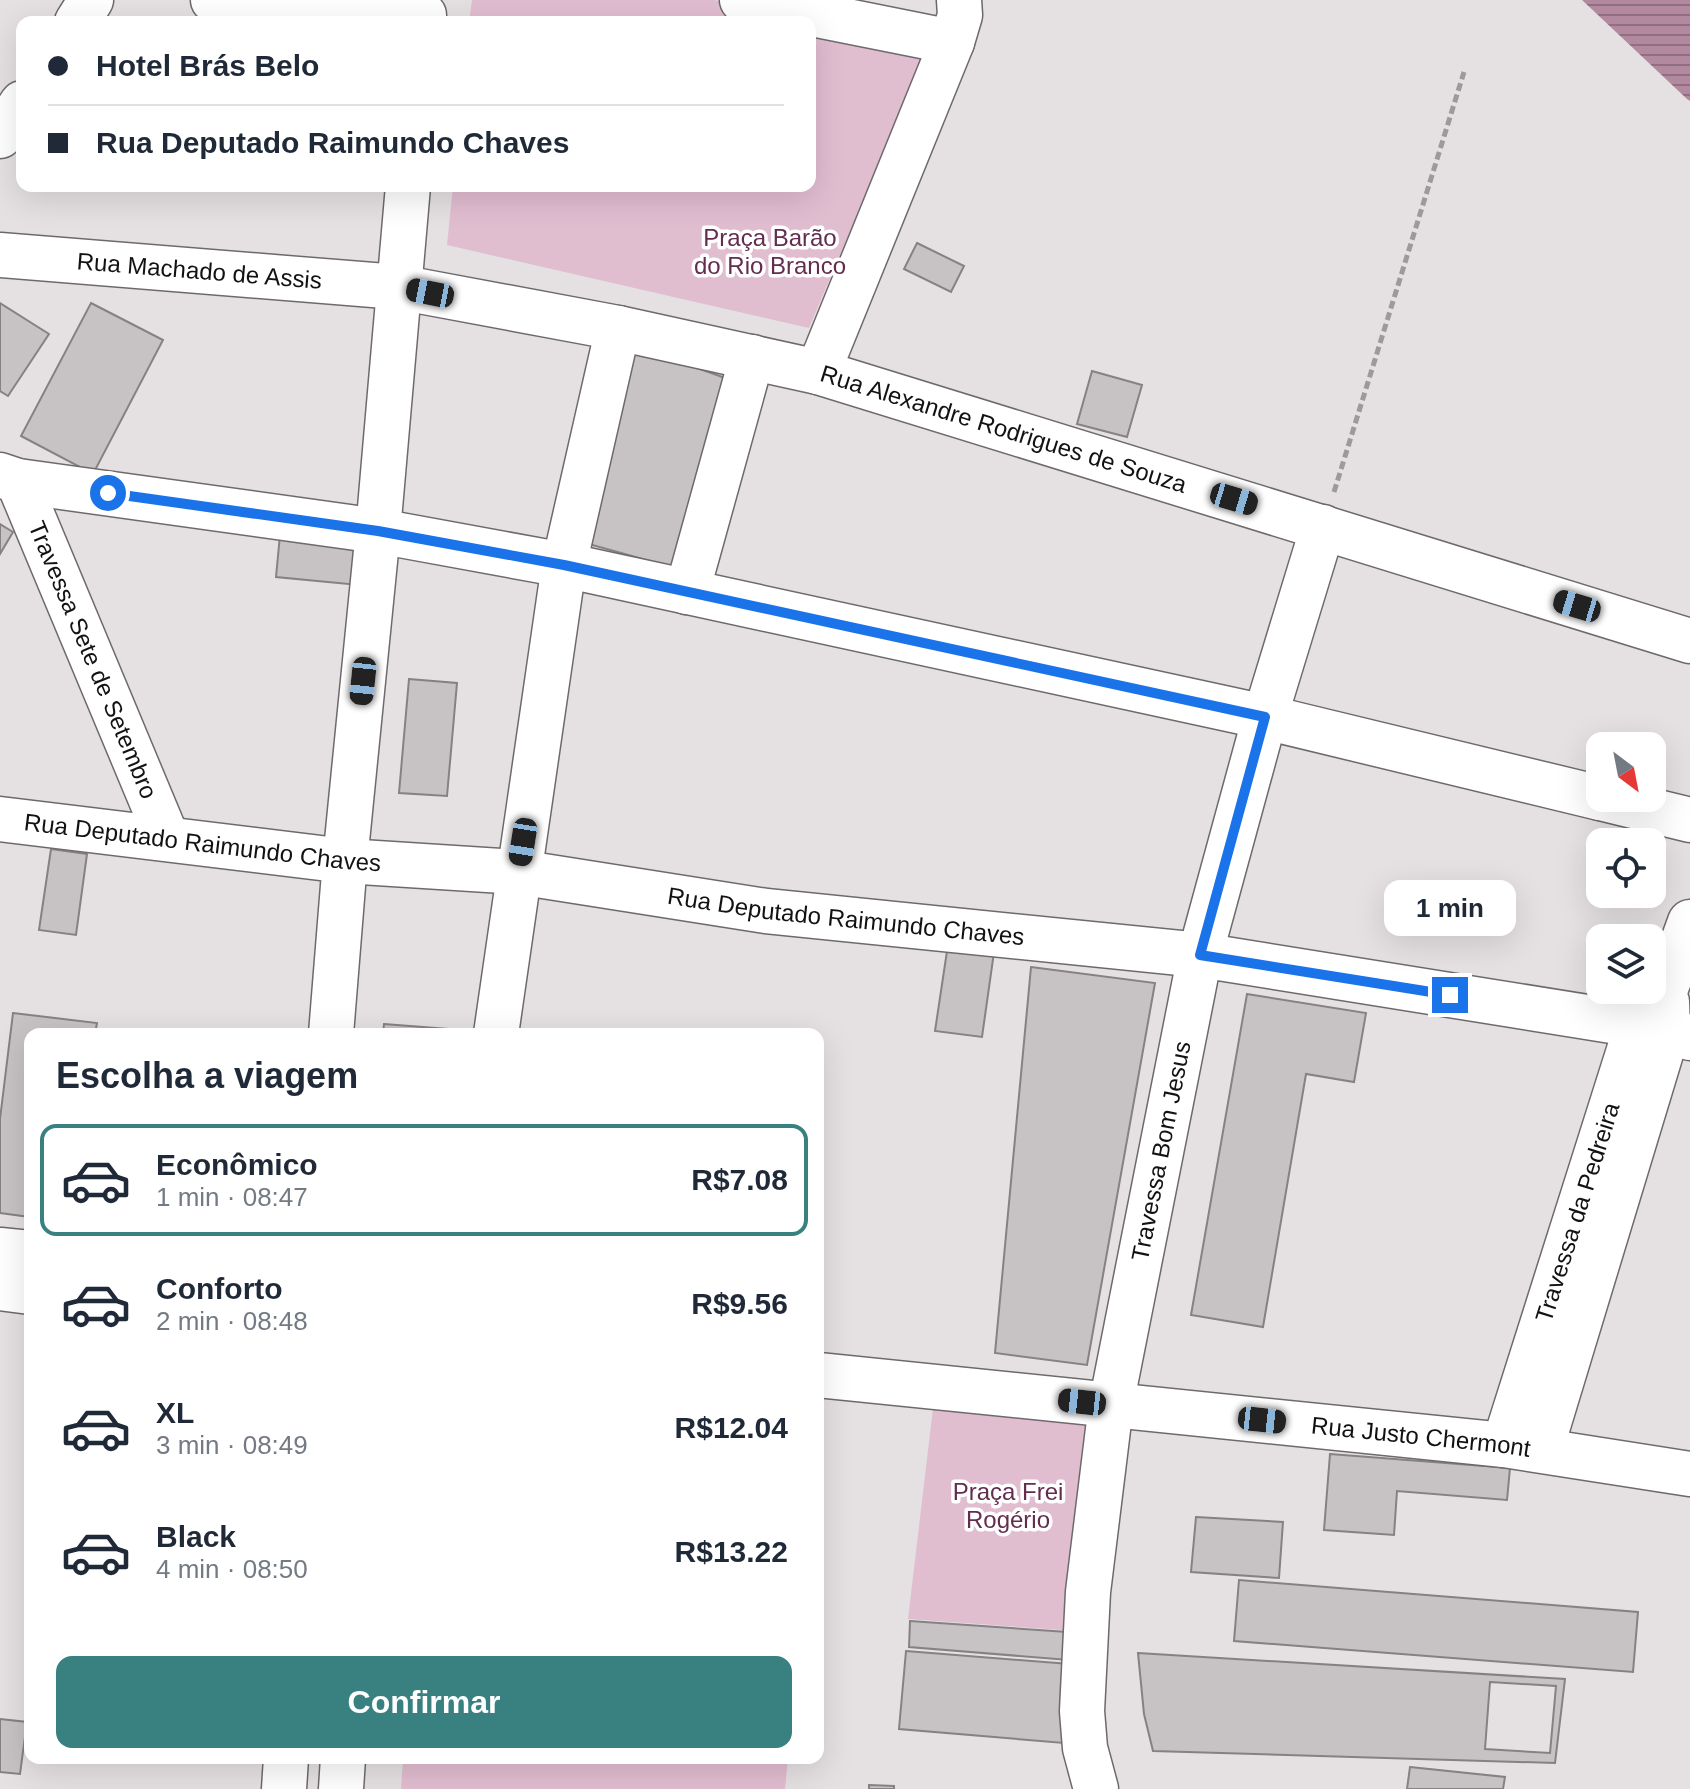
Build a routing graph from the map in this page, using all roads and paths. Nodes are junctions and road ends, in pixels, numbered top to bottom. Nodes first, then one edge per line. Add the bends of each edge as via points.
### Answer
1 (213, 0) edge
2 (742, 0) edge
3 (959, 0) edge
4 (424, 12) edge
5 (952, 42) junction
6 (1464, 72) dead end
7 (16, 112) edge
8 (0, 136) edge
9 (407, 192) edge
10 (0, 255) edge
11 (398, 287) junction
12 (618, 328) junction
13 (752, 357) junction
14 (818, 372) junction
15 (9, 478) edge
16 (1323, 527) junction
17 (378, 531) junction
18 (564, 565) junction
19 (687, 592) junction
20 (1690, 641) edge
21 (1265, 717) junction
22 (1586, 795) edge
23 (1657, 812) edge
24 (0, 819) edge
25 (1690, 820) edge
26 (167, 838) junction
27 (345, 861) junction
28 (518, 872) junction
29 (1690, 922) edge
30 (1200, 955) junction
31 (1665, 1020) edge
32 (331, 1028) edge
33 (497, 1028) edge
34 (0, 1250) edge
35 (24, 1252) edge
36 (0, 1288) edge
37 (24, 1291) edge
38 (824, 1376) edge
39 (1111, 1405) junction
40 (1523, 1447) junction
41 (1690, 1474) edge
42 (286, 1764) edge
43 (343, 1764) edge
44 (284, 1789) edge
45 (341, 1789) edge
46 (1096, 1789) edge

1 - 4 street
2 - 5 street
3 - 5 street
5 - 14 street
6 - 16 path
7 - 8 street
9 - 11 street
10 - 11 street, Rua Machado de Assis
11 - 12 street, Rua Alexandre Rodrigues de Souza
11 - 17 street
12 - 13 street, Rua Alexandre Rodrigues de Souza
12 - 18 street
13 - 14 street, Rua Alexandre Rodrigues de Souza
13 - 19 street
14 - 16 street, Rua Alexandre Rodrigues de Souza
15 - 17 street
15 - 26 street, Travessa Sete de Setembro
16 - 20 street, Rua Alexandre Rodrigues de Souza
16 - 21 street, Travessa Bom Jesus
17 - 18 street
17 - 27 street
18 - 19 street
18 - 28 street
19 - 21 street
21 - 22 street
21 - 30 street, Travessa Bom Jesus
23 - 25 street
24 - 26 street, Rua Deputado Raimundo Chaves
26 - 27 street, Rua Deputado Raimundo Chaves
27 - 28 street, Rua Deputado Raimundo Chaves
27 - 32 street
28 - 30 street, Rua Deputado Raimundo Chaves via 766,911
28 - 33 street
29 - 31 street, Travessa da Pedreira
30 - 31 street, Rua Deputado Raimundo Chaves
30 - 39 street, Travessa Bom Jesus
31 - 40 street, Travessa da Pedreira
34 - 35 street
36 - 37 street
38 - 39 street, Rua Justo Chermont
39 - 40 street, Rua Justo Chermont
39 - 46 street, Travessa Bom Jesus via 1088,1592 1082,1711
40 - 41 street, Rua Justo Chermont
42 - 44 street
43 - 45 street

